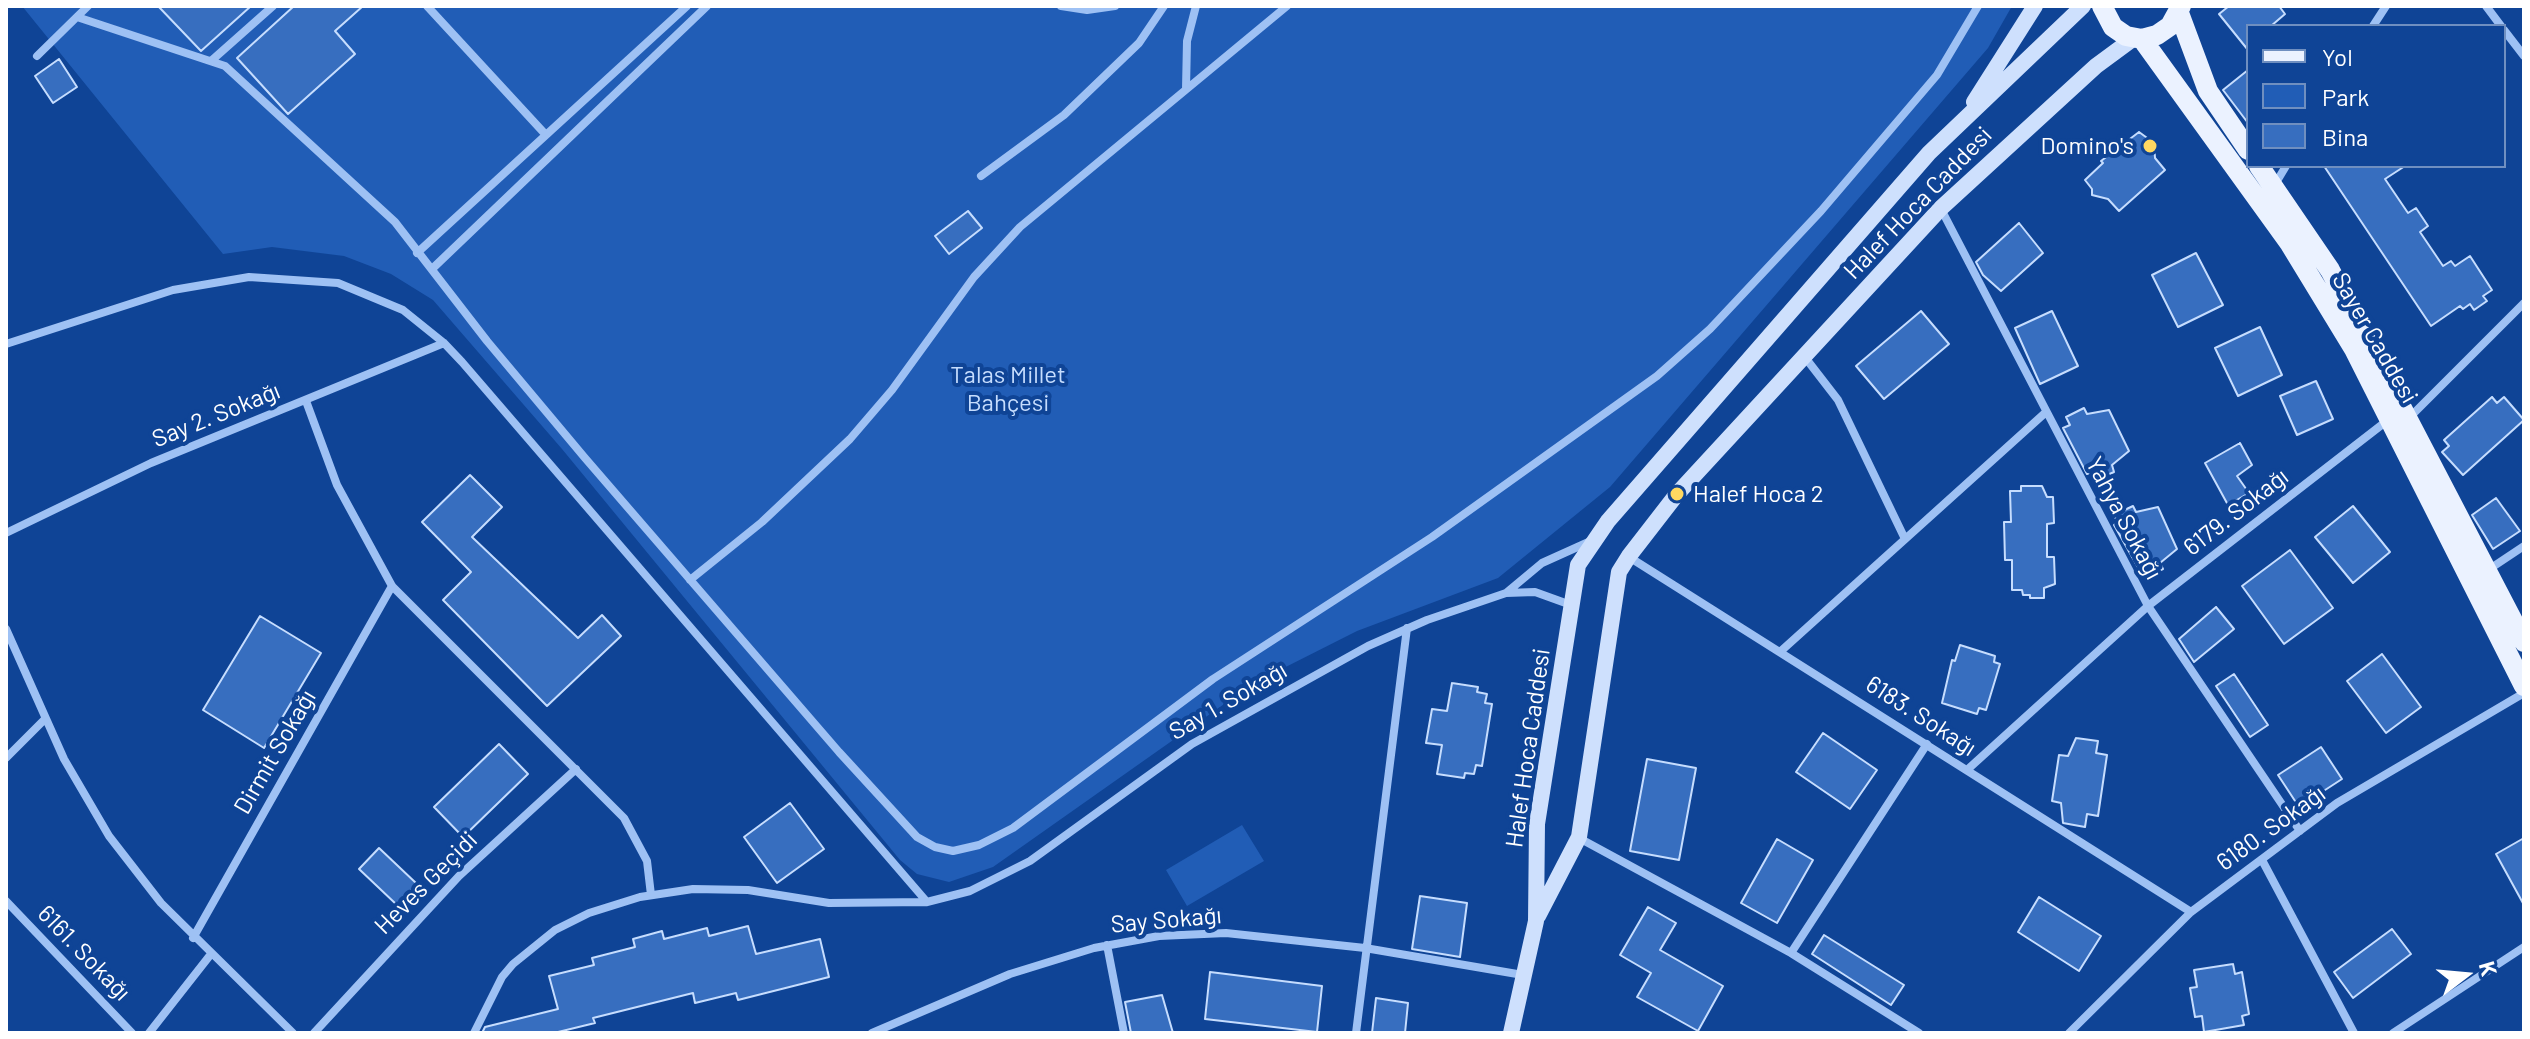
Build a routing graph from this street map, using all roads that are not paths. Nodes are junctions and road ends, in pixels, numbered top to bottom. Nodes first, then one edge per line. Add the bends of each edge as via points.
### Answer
1 (88, 6) edge
2 (273, 6) edge
3 (427, 6) edge
4 (687, 6) edge
5 (707, 6) edge
6 (1061, 6) edge
7 (1115, 6) edge
8 (1164, 6) edge
9 (1196, 6) edge
10 (1287, 6) edge
11 (1978, 6) edge
12 (2035, 6) edge
13 (2083, 6) edge
14 (2102, 6) edge
15 (2386, 6) edge
16 (2486, 6) edge
17 (2180, 10) edge
18 (77, 17) junction
19 (2374, 24) edge
20 (2500, 24) edge
21 (2506, 32) edge
22 (2138, 38) junction
23 (37, 56) dead end
24 (2524, 56) edge
25 (211, 61) junction
26 (1186, 89) junction
27 (1959, 124) junction
28 (546, 135) junction
29 (2246, 147) edge
30 (2260, 168) edge
31 (2285, 168) edge
32 (981, 176) dead end
33 (2273, 187) junction
34 (1941, 208) junction
35 (417, 253) junction
36 (432, 269) junction
37 (2524, 303) edge
38 (444, 343) junction
39 (6, 344) edge
40 (1804, 356) junction
41 (306, 401) junction
42 (2045, 413) junction
43 (2400, 418) junction
44 (6, 533) edge
45 (1596, 538) junction
46 (1905, 539) junction
47 (2524, 546) edge
48 (1629, 556) junction
49 (2488, 571) junction
50 (690, 580) junction
51 (392, 586) junction
52 (1506, 593) junction
53 (1572, 606) junction
54 (2148, 606) junction
55 (1407, 628) junction
56 (6, 629) edge
57 (2524, 642) edge
58 (1781, 651) junction
59 (2524, 686) edge
60 (2524, 693) edge
61 (45, 719) junction
62 (1927, 744) junction
63 (6, 758) edge
64 (576, 769) junction
65 (1967, 770) junction
66 (2300, 831) junction
67 (1579, 837) junction
68 (2262, 860) junction
69 (651, 895) junction
70 (6, 901) edge
71 (927, 902) junction
72 (2191, 912) junction
73 (1536, 921) junction
74 (193, 938) junction
75 (1107, 945) junction
76 (2524, 947) edge
77 (1365, 948) junction
78 (1791, 953) junction
79 (211, 954) junction
80 (1524, 976) junction
81 (132, 1033) edge
82 (149, 1033) edge
83 (293, 1033) edge
84 (314, 1033) edge
85 (474, 1033) edge
86 (872, 1033) edge
87 (1124, 1033) edge
88 (1356, 1033) edge
89 (1511, 1033) edge
90 (1919, 1033) edge
91 (2069, 1033) edge
92 (2354, 1033) edge
93 (2393, 1033) edge

1 - 18 street
2 - 25 street
3 - 28 street
4 - 28 street
5 - 36 street
6 - 7 street
8 - 32 street via 1139,43 1064,115
9 - 26 street via 1187,41
10 - 26 street
11 - 50 street via 1952,54 1920,96 1800,234 1666,369 1432,537 1213,679 994,838 953,851 917,837
12 - 27 main road
13 - 27 main road, Halef Hoca Caddesi
14 - 22 main road, Sayer Caddesi via 2113,27
15 - 19 street
16 - 20 street
17 - 22 main road via 2164,31
17 - 29 main road via 2208,91
18 - 23 street
18 - 25 street
21 - 24 street
22 - 34 main road, Halef Hoca Caddesi via 2096,66
22 - 43 main road, Sayer Caddesi via 2290,244
25 - 35 street via 225,66 395,222
26 - 50 street via 1020,227 974,277 901,379 850,439 762,522
27 - 45 main road, Halef Hoca Caddesi
28 - 35 street
30 - 33 main road, Sayer Caddesi
31 - 33 street
33 - 43 main road, Sayer Caddesi via 2330,270
34 - 40 main road, Halef Hoca Caddesi
34 - 42 street, Yahya Sokağı
35 - 36 street
36 - 50 street
37 - 43 street, 6179. Sokağı
38 - 39 street via 403,310 360,289 279,276 198,283
38 - 41 street, Say 2. Sokağı
38 - 71 street
40 - 46 street via 1838,400
40 - 48 main road, Halef Hoca Caddesi via 1677,494
41 - 44 street, Say 2. Sokağı via 151,463
41 - 51 street via 337,485
42 - 46 street
42 - 54 street, Yahya Sokağı
43 - 49 main road, Sayer Caddesi
43 - 54 street, 6179. Sokağı
43 - 59 main road, Sayer Caddesi
45 - 52 street via 1542,563
45 - 53 main road, Halef Hoca Caddesi via 1578,565
46 - 58 street
47 - 49 street
48 - 58 street, 6183. Sokağı
48 - 67 main road, Halef Hoca Caddesi via 1619,572
49 - 57 main road, Sayer Caddesi
51 - 64 street
51 - 74 street, Dirmit Sokağı
52 - 53 street, Say 1. Sokağı via 1535,592
52 - 55 street, Say 1. Sokağı
53 - 73 main road, Halef Hoca Caddesi via 1537,824
54 - 65 street, 6179. Sokağı
54 - 66 street, Yahya Sokağı
55 - 71 street, Say 1. Sokağı via 1289,687 1192,744 1011,872 970,891
55 - 77 street
56 - 61 street
58 - 62 street, 6183. Sokağı
60 - 66 street, 6180. Sokağı via 2337,803
61 - 63 street
61 - 74 street via 109,836
62 - 65 street, 6183. Sokağı
62 - 78 street
64 - 69 street via 634,831 647,861
64 - 84 street, Heves Geçidi via 459,876
65 - 72 street, 6183. Sokağı
66 - 68 street, 6180. Sokağı
67 - 73 main road, Halef Hoca Caddesi
67 - 78 street
68 - 72 street, 6180. Sokağı
68 - 92 street
69 - 71 street, Say 1. Sokağı via 720,889 829,903
69 - 85 street, Say 1. Sokağı via 589,913 540,941 502,977
70 - 81 street, 6161. Sokağı
72 - 91 street, 6180. Sokağı
73 - 80 main road
74 - 79 street
75 - 77 street, Say Sokağı via 1226,933
75 - 86 street, Say Sokağı via 1010,974
75 - 87 street
76 - 93 street
77 - 80 street, Say Sokağı
77 - 88 street
78 - 90 street
79 - 82 street
79 - 83 street
80 - 89 main road

